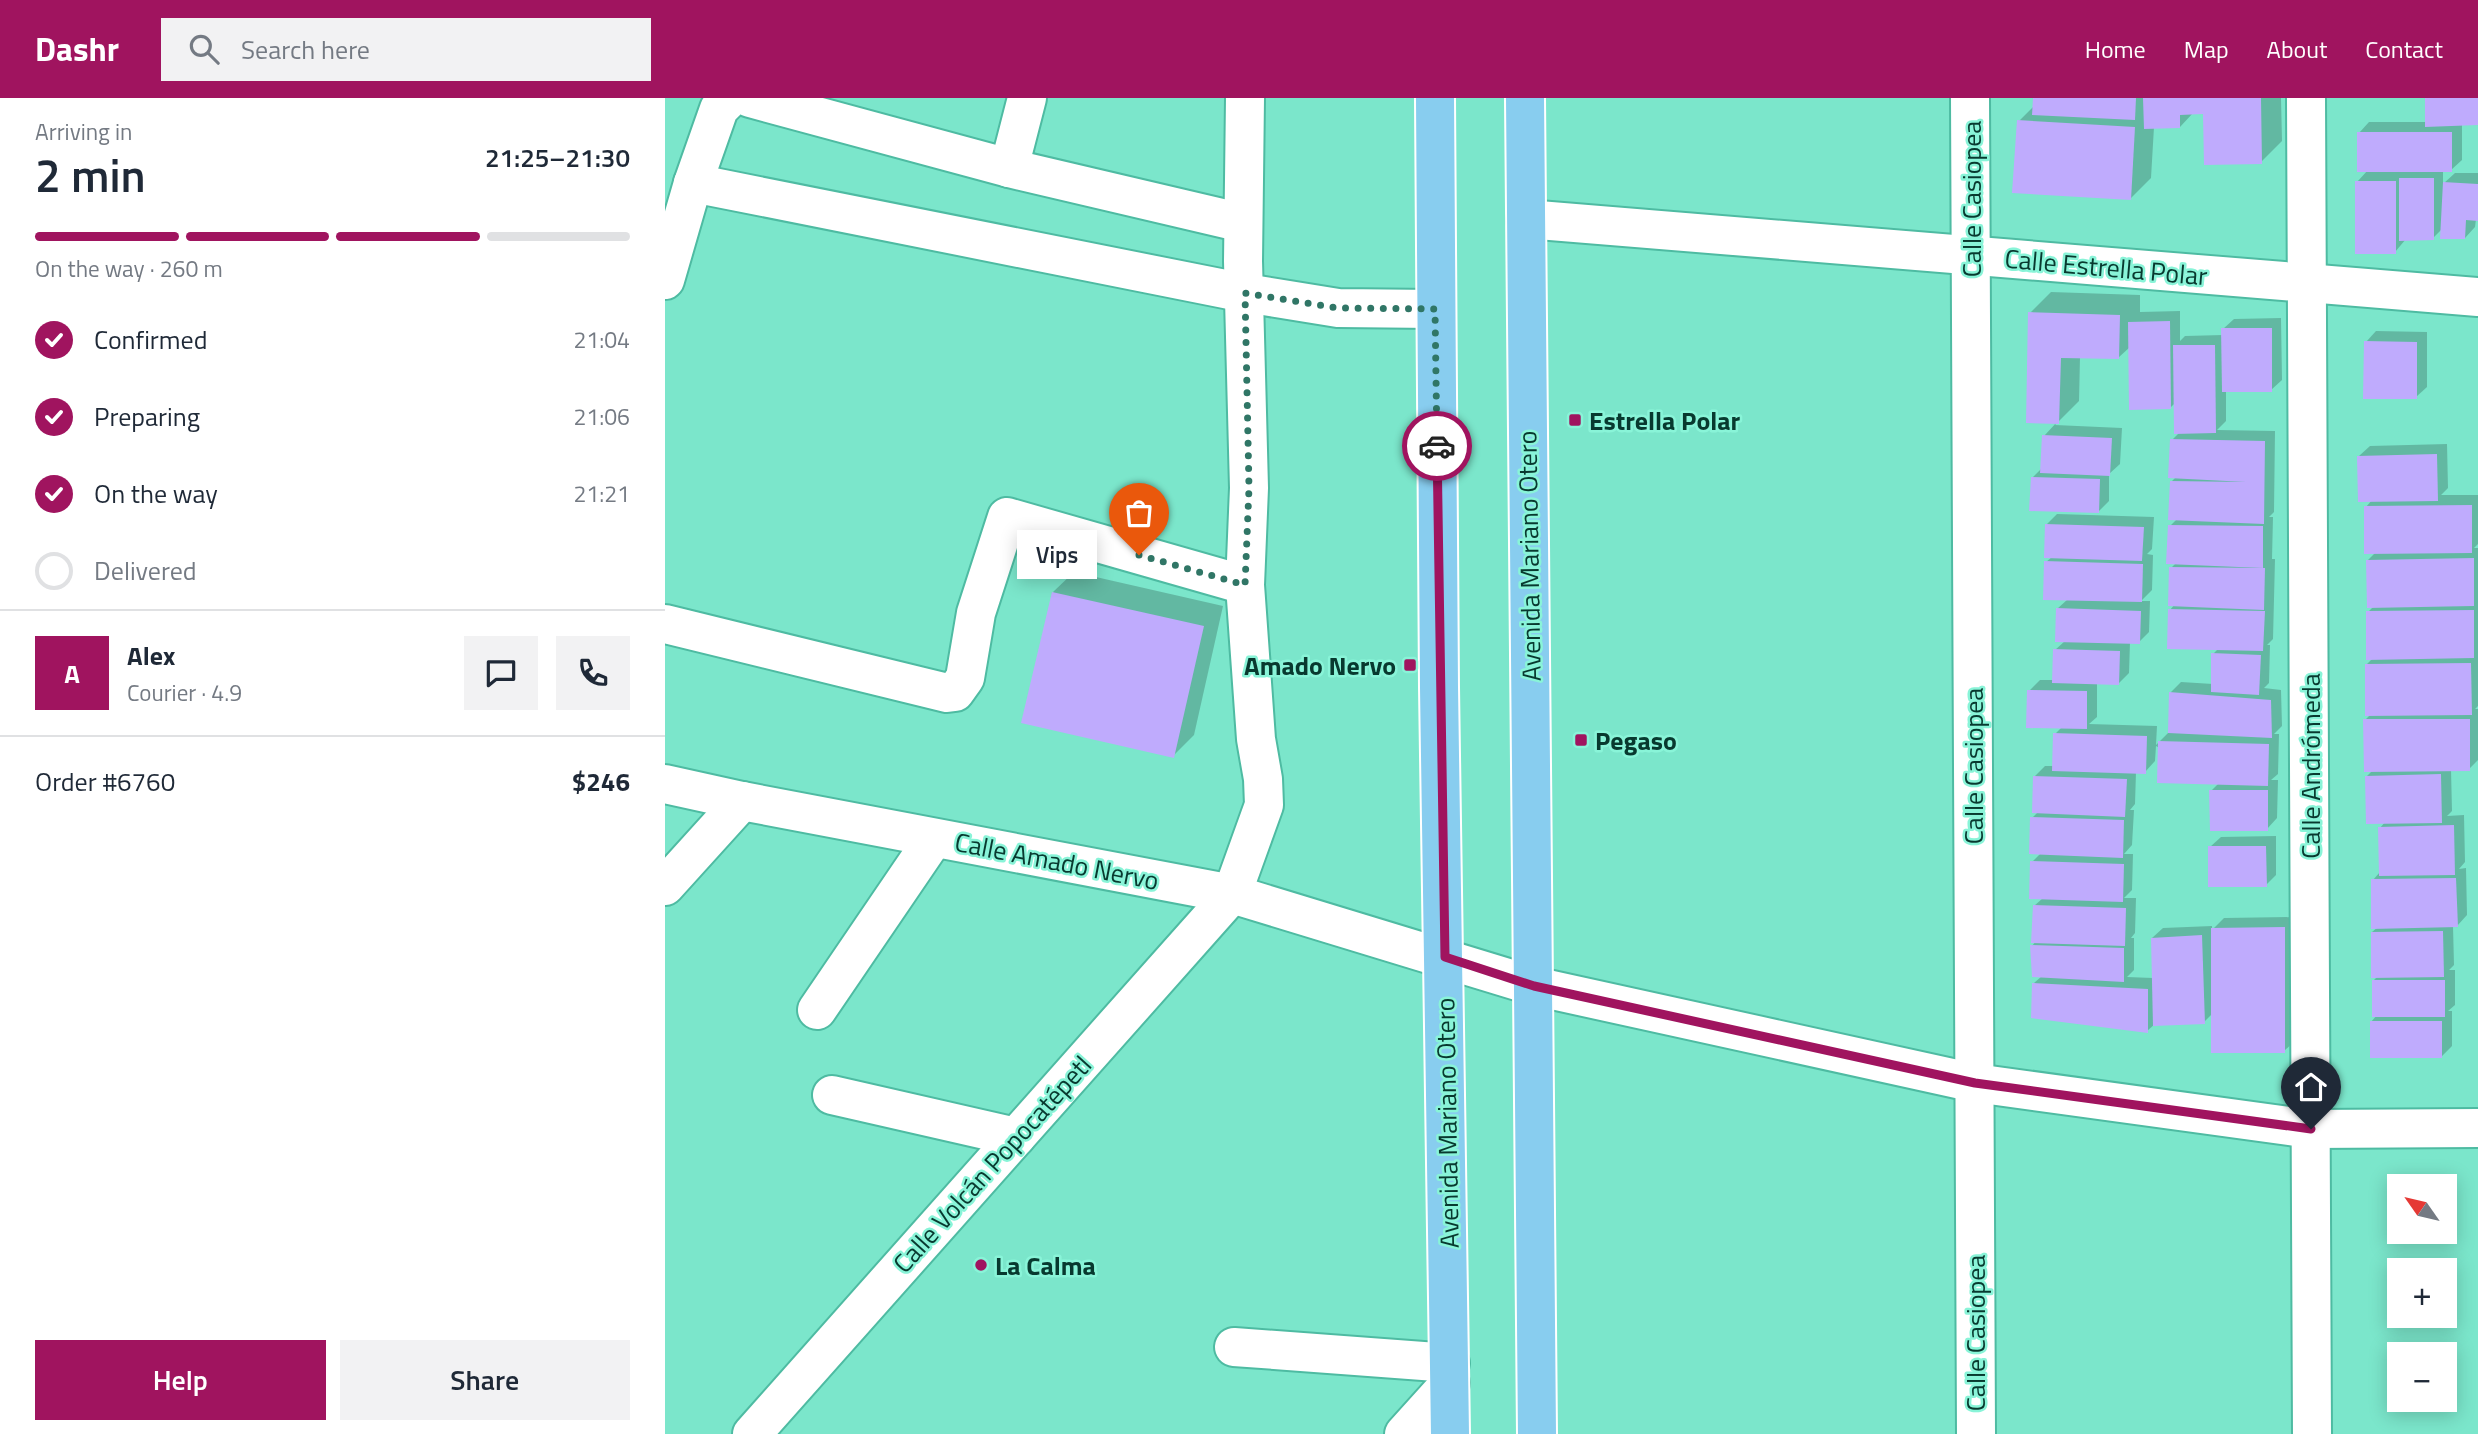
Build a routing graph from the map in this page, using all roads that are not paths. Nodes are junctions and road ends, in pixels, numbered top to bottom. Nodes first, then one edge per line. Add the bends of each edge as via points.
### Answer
1 (730, 98) edge
2 (750, 98) edge
3 (1027, 98) edge
4 (1245, 98) edge
5 (1435, 98) edge
6 (1525, 98) edge
7 (1971, 98) edge
8 (2306, 98) edge
9 (1009, 168) junction
10 (693, 183) junction
11 (1526, 219) junction
12 (1243, 223) junction
13 (1971, 257) junction
14 (665, 280) edge
15 (2308, 284) junction
16 (1245, 293) junction
17 (2478, 297) edge
18 (1435, 309) junction
19 (1245, 585) junction
20 (665, 624) edge
21 (665, 784) edge
22 (742, 801) junction
23 (934, 838) junction
24 (665, 886) edge
25 (1232, 894) junction
26 (1445, 957) junction
27 (1534, 986) junction
28 (817, 1010) dead end
29 (1975, 1083) junction
30 (832, 1095) dead end
31 (2478, 1128) edge
32 (2311, 1129) junction
33 (1016, 1137) junction
34 (1234, 1347) dead end
35 (1450, 1373) junction
36 (753, 1434) edge
37 (1404, 1434) edge
38 (1450, 1434) edge
39 (1537, 1434) edge
40 (1976, 1434) edge
41 (2312, 1434) edge

1 - 10 street via 719,109
2 - 9 street
3 - 9 street
4 - 12 street
5 - 18 main road, Avenida Mariano Otero
6 - 11 main road, Avenida Mariano Otero
7 - 13 street, Calle Casiopea
8 - 15 street, Calle Andrómeda
9 - 12 street
10 - 14 street
10 - 16 street
11 - 13 street, Calle Estrella Polar
11 - 27 main road, Avenida Mariano Otero
12 - 16 street
13 - 15 street, Calle Estrella Polar
13 - 29 street, Calle Casiopea
15 - 17 street, Calle Estrella Polar
15 - 32 street, Calle Andrómeda
16 - 18 street via 1338,308
16 - 19 street via 1249,488
18 - 26 main road, Avenida Mariano Otero
19 - 20 street via 1007,517 977,613 965,678 955,692 939,692
19 - 25 street via 1264,805
21 - 22 street, Calle Amado Nervo
22 - 23 street, Calle Amado Nervo
22 - 24 street
23 - 25 street, Calle Amado Nervo
23 - 28 street
25 - 26 street, Calle Amado Nervo
25 - 33 street, Calle Volcán Popocatépetl
26 - 27 street, Calle Amado Nervo
26 - 35 main road, Avenida Mariano Otero
27 - 29 street, Calle Amado Nervo
27 - 39 main road, Avenida Mariano Otero
29 - 32 street, Calle Amado Nervo
29 - 40 street, Calle Casiopea
30 - 33 street
31 - 32 street, Calle Amado Nervo
32 - 41 street, Calle Andrómeda
33 - 36 street, Calle Volcán Popocatépetl
34 - 35 street
35 - 37 street
35 - 38 main road, Avenida Mariano Otero

